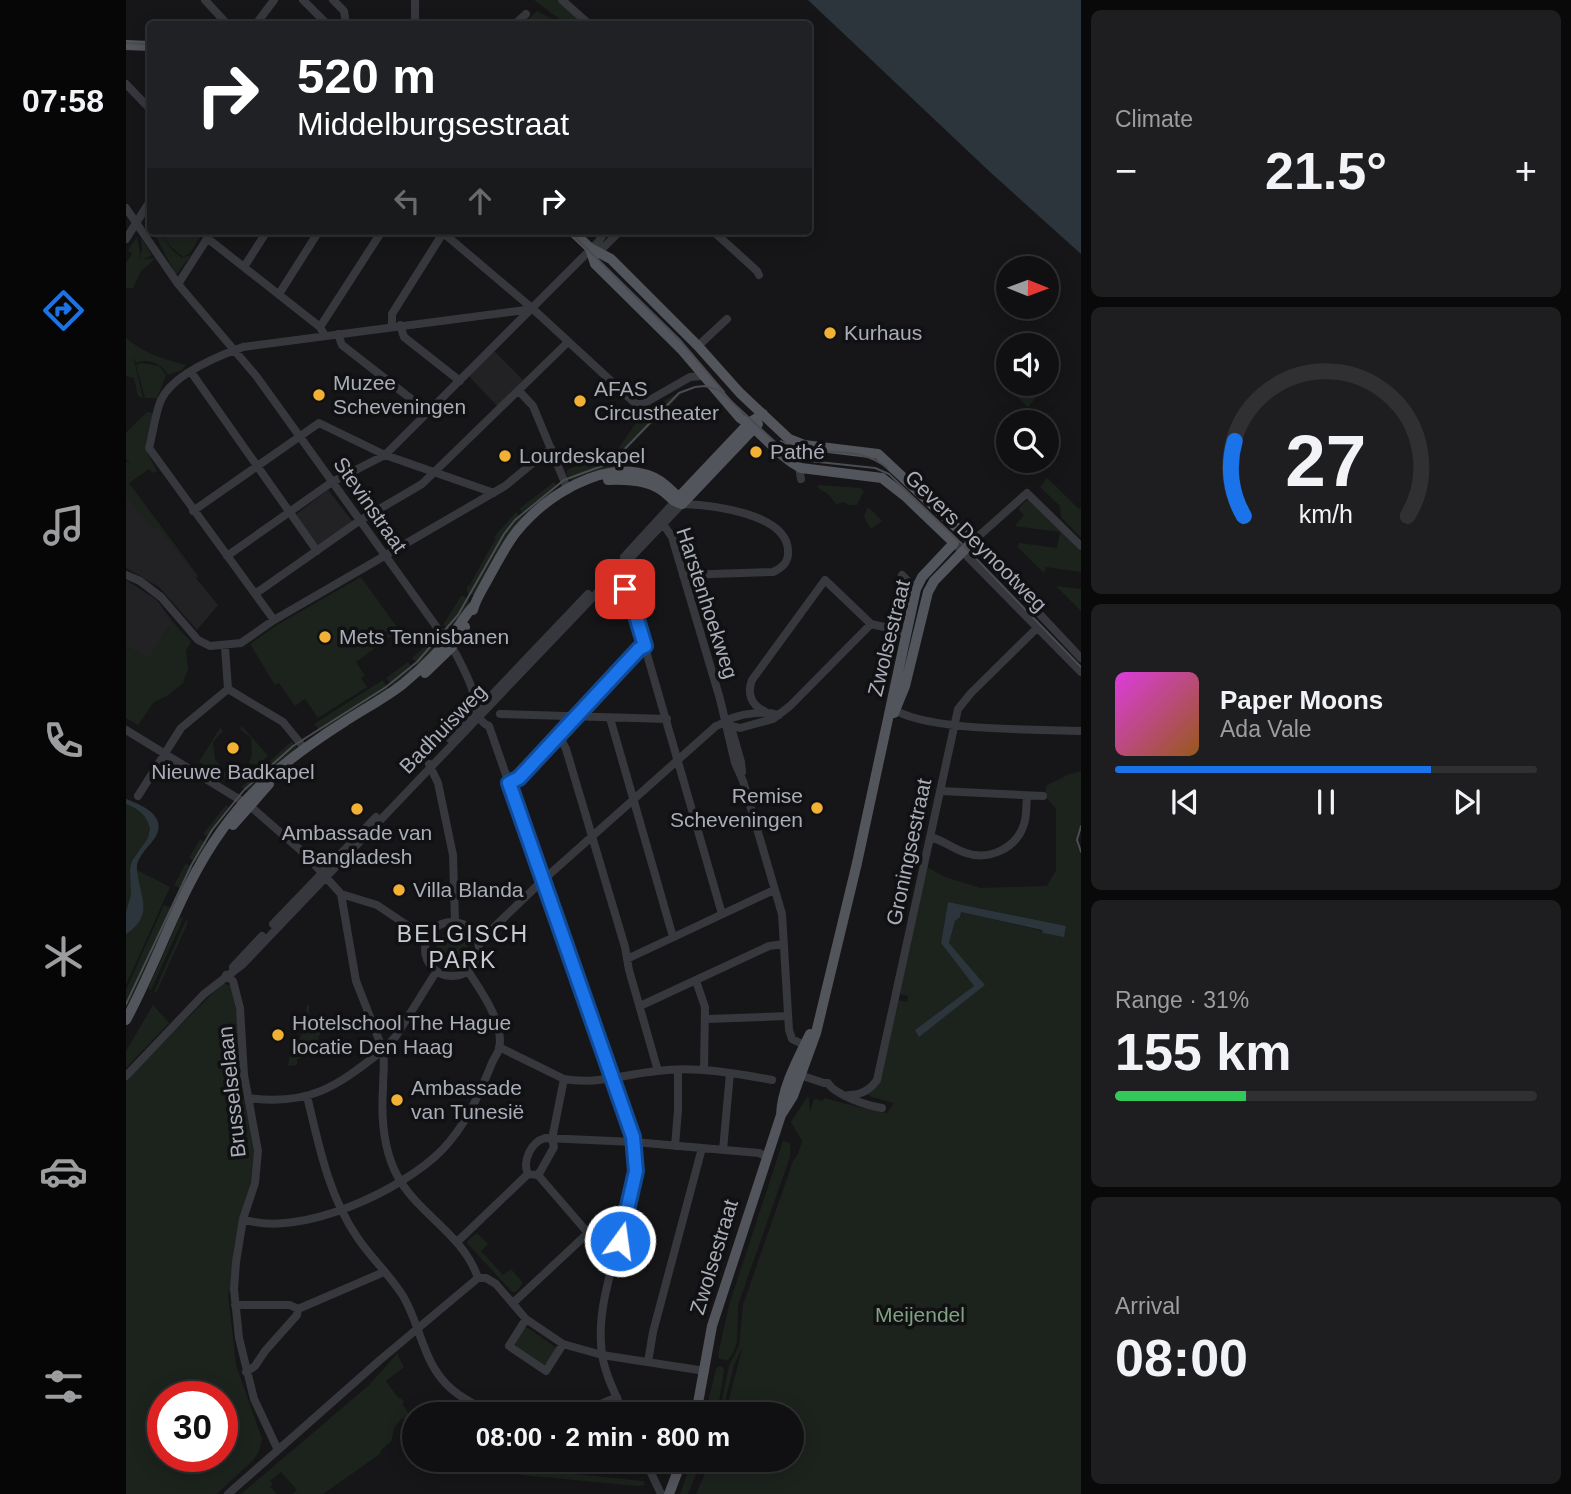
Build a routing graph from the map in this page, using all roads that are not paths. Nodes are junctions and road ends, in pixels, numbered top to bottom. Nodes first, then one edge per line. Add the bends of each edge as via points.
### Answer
1 (205, 0) edge
2 (303, 0) edge
3 (333, 0) edge
4 (415, 0) edge
5 (562, 0) edge
6 (273, 1) edge
7 (526, 14) dead end
8 (224, 21) edge
9 (258, 21) edge
10 (324, 21) edge
11 (346, 21) edge
12 (415, 21) edge
13 (518, 21) edge
14 (586, 21) edge
15 (126, 45) edge
16 (147, 46) edge
17 (126, 84) edge
18 (147, 106) edge
19 (147, 206) edge
20 (126, 208) edge
21 (136, 223) junction
22 (209, 235) edge
23 (264, 235) edge
24 (316, 235) edge
25 (379, 235) edge
26 (440, 235) edge
27 (446, 235) edge
28 (576, 235) edge
29 (603, 235) edge
30 (615, 235) edge
31 (717, 235) edge
32 (126, 239) edge
33 (594, 253) junction
34 (244, 267) junction
35 (759, 275) dead end
36 (178, 284) junction
37 (279, 294) junction
38 (533, 309) junction
39 (724, 322) dead end
40 (396, 326) junction
41 (320, 327) junction
42 (338, 334) junction
43 (325, 336) junction
44 (568, 342) junction
45 (698, 346) junction
46 (235, 350) junction
47 (191, 372) junction
48 (703, 376) junction
49 (460, 381) junction
50 (519, 391) junction
51 (428, 412) junction
52 (762, 414) junction
53 (752, 426) junction
54 (299, 436) junction
55 (551, 448) junction
56 (385, 455) junction
57 (257, 466) junction
58 (799, 467) junction
59 (433, 473) junction
60 (801, 479) dead end
61 (332, 482) junction
62 (573, 488) junction
63 (494, 493) junction
64 (678, 501) junction
65 (193, 511) junction
66 (290, 512) junction
67 (359, 521) junction
68 (661, 521) junction
69 (972, 542) junction
70 (954, 543) junction
71 (1081, 546) edge
72 (317, 551) junction
73 (963, 552) junction
74 (227, 556) junction
75 (384, 556) junction
76 (612, 573) junction
77 (126, 575) edge
78 (683, 575) junction
79 (902, 575) dead end
80 (916, 589) junction
81 (255, 594) junction
82 (274, 620) junction
83 (871, 624) junction
84 (1037, 628) junction
85 (907, 632) junction
86 (448, 645) junction
87 (225, 646) junction
88 (645, 646) junction
89 (1081, 659) edge
90 (1081, 672) edge
91 (471, 684) junction
92 (228, 689) junction
93 (488, 703) junction
94 (893, 709) junction
95 (764, 711) junction
96 (477, 713) junction
97 (500, 714) junction
98 (779, 715) junction
99 (573, 717) junction
100 (610, 718) junction
101 (667, 719) junction
102 (728, 724) junction
103 (489, 726) junction
104 (954, 726) junction
105 (126, 730) edge
106 (1081, 731) edge
107 (559, 735) junction
108 (305, 749) junction
109 (166, 755) junction
110 (678, 761) junction
111 (429, 765) junction
112 (509, 783) junction
113 (940, 791) junction
114 (138, 796) dead end
115 (1027, 796) junction
116 (1043, 796) dead end
117 (634, 800) junction
118 (246, 804) junction
119 (591, 837) junction
120 (930, 837) junction
121 (325, 874) junction
122 (542, 881) junction
123 (774, 890) junction
124 (341, 894) junction
125 (722, 914) junction
126 (455, 922) junction
127 (673, 937) junction
128 (426, 938) junction
129 (478, 940) junction
130 (784, 944) junction
131 (627, 959) junction
132 (468, 971) junction
133 (436, 972) junction
134 (226, 975) junction
135 (696, 981) junction
136 (640, 1006) junction
137 (788, 1016) junction
138 (706, 1019) junction
139 (126, 1020) edge
140 (809, 1043) junction
141 (499, 1048) junction
142 (383, 1050) junction
143 (658, 1070) junction
144 (678, 1070) junction
145 (704, 1070) junction
146 (730, 1073) junction
147 (796, 1073) junction
148 (126, 1076) edge
149 (613, 1078) junction
150 (564, 1079) junction
151 (772, 1080) dead end
152 (307, 1096) junction
153 (849, 1096) junction
154 (248, 1098) junction
155 (882, 1108) dead end
156 (552, 1139) junction
157 (634, 1142) junction
158 (675, 1146) junction
159 (702, 1148) junction
160 (723, 1150) junction
161 (766, 1156) junction
162 (533, 1175) junction
163 (400, 1180) junction
164 (341, 1211) junction
165 (243, 1219) junction
166 (588, 1233) junction
167 (620, 1241) junction
168 (457, 1242) junction
169 (384, 1272) junction
170 (478, 1278) junction
171 (513, 1303) junction
172 (235, 1306) junction
173 (298, 1309) junction
174 (526, 1319) junction
175 (419, 1328) junction
176 (563, 1343) junction
177 (602, 1355) junction
178 (648, 1362) junction
179 (705, 1371) junction
180 (246, 1372) junction
181 (617, 1397) junction
182 (471, 1402) edge
183 (606, 1402) edge
184 (619, 1402) edge
185 (699, 1402) edge
186 (278, 1450) junction
187 (651, 1472) edge
188 (677, 1472) edge
189 (228, 1494) edge
190 (661, 1494) edge
191 (669, 1494) edge

1 - 8 street
2 - 10 street
3 - 11 street via 344,11
4 - 12 street
5 - 14 street
6 - 9 street
7 - 13 street
15 - 16 main road
17 - 18 street
19 - 21 street
20 - 21 street, Stevinstraat
21 - 32 street
21 - 36 street, Stevinstraat
22 - 34 street
22 - 36 street
23 - 34 street
24 - 37 street
25 - 41 street
26 - 40 street via 392,314
27 - 38 street
28 - 33 main road, Gevers Deynootweg
29 - 33 street
30 - 33 street
31 - 35 street
33 - 38 street
33 - 45 main road, Gevers Deynootweg via 611,258
33 - 48 main road, Gevers Deynootweg
34 - 37 street
36 - 46 street, Stevinstraat
37 - 41 street
38 - 40 street
38 - 44 street
38 - 49 street
39 - 45 street
40 - 42 street
40 - 49 street
41 - 43 street
42 - 43 street
42 - 51 street via 342,345
43 - 46 street
44 - 48 street via 639,405 691,377
44 - 50 street
45 - 52 main road, Gevers Deynootweg
46 - 47 street
46 - 54 street, Stevinstraat
47 - 57 street
47 - 65 street via 174,382 162,399 149,448
48 - 53 main road, Gevers Deynootweg
49 - 51 street
50 - 55 street via 533,406
50 - 59 street
51 - 56 street
52 - 53 main road
52 - 69 main road, Gevers Deynootweg via 799,444 878,454
53 - 58 main road, Gevers Deynootweg
53 - 64 main road
54 - 56 street via 319,423
54 - 57 street
54 - 61 street, Stevinstraat
55 - 62 street
55 - 63 street
56 - 59 street
56 - 61 street
57 - 65 street
57 - 66 street
58 - 60 street
58 - 70 main road, Gevers Deynootweg via 882,478
59 - 63 street
59 - 67 street
61 - 66 street
61 - 67 street, Stevinstraat
62 - 64 main road via 606,480 640,482
62 - 86 main road via 546,503 515,534
63 - 75 street
64 - 68 street, Badhuisweg
64 - 78 street via 751,514 765,521 789,546 788,559 773,572
65 - 74 street
66 - 72 street
66 - 74 street
67 - 72 street
67 - 75 street, Stevinstraat
68 - 76 street, Badhuisweg
68 - 78 street, Harstenhoekweg via 669,531
69 - 70 street
69 - 71 street via 1027,494
69 - 73 main road, Zwolsestraat
69 - 89 street, Gevers Deynootweg
70 - 73 street, Gevers Deynootweg
70 - 80 main road, Zwolsestraat
72 - 81 street
73 - 84 street, Gevers Deynootweg
73 - 94 main road, Zwolsestraat via 928,592 905,685
74 - 81 street
75 - 82 street
75 - 86 street, Stevinstraat
76 - 88 street via 631,599
76 - 93 street, Badhuisweg
77 - 87 street via 161,597 203,644
78 - 102 street, Harstenhoekweg
79 - 80 street
80 - 85 main road, Zwolsestraat
81 - 82 street
82 - 87 street via 241,643
83 - 85 street
83 - 95 street via 825,580 752,680 751,697
83 - 98 street
84 - 90 street, Gevers Deynootweg
84 - 104 street, Groningsestraat via 963,701
85 - 94 main road, Zwolsestraat
86 - 91 street, Stevinstraat
86 - 108 main road via 400,686
87 - 92 street
88 - 99 street
88 - 101 street
91 - 93 street, Stevinstraat
91 - 96 street, Stevinstraat
92 - 108 street via 283,722
92 - 109 street via 181,728
93 - 96 street, Badhuisweg
93 - 97 street via 497,706
94 - 104 street
94 - 140 main road, Zwolsestraat via 819,1018
95 - 98 street
95 - 102 street
96 - 103 street
96 - 111 street, Badhuisweg
97 - 99 street
97 - 103 street, Badhuisweg
98 - 102 street via 740,728
99 - 100 street
99 - 107 street
100 - 101 street
100 - 117 street
101 - 110 street
102 - 110 street via 712,729
102 - 123 street, Harstenhoekweg via 735,763
103 - 112 street
104 - 106 street
104 - 113 street, Groningsestraat
105 - 109 street
107 - 112 street
107 - 119 street
108 - 118 main road via 268,776
109 - 114 street
109 - 118 street
110 - 117 street
110 - 125 street
111 - 121 street, Badhuisweg
111 - 126 street via 438,783 453,855
112 - 122 street
113 - 115 street
113 - 120 street, Groningsestraat
115 - 116 street
115 - 120 street via 1020,834 994,854 968,854
117 - 119 street
117 - 127 street
118 - 121 street
118 - 139 main road via 204,857
119 - 122 street
119 - 131 street
120 - 153 street, Groningsestraat via 877,1080 867,1090
121 - 124 street
121 - 134 street, Badhuisweg
122 - 129 street
122 - 149 street
123 - 125 street
123 - 130 street, Harstenhoekweg
124 - 128 street via 377,905
124 - 142 street via 356,981
125 - 127 street
126 - 128 street via 438,925
126 - 129 street via 464,924
127 - 131 street
128 - 133 street via 426,959
129 - 132 street via 478,958
130 - 135 street via 769,946
130 - 137 street, Harstenhoekweg
131 - 136 street
132 - 133 street via 453,977
132 - 141 street via 495,1016
133 - 142 street
134 - 148 street, Badhuisweg
134 - 154 street, Brusselselaan via 233,981 240,1008
135 - 136 street
135 - 138 street
136 - 143 street
137 - 138 street
137 - 140 street, Harstenhoekweg via 789,1030
138 - 145 street
140 - 147 main road, Zwolsestraat
141 - 150 street
141 - 163 street via 455,1136 427,1164
142 - 152 street via 337,1085
142 - 163 street via 384,1136
143 - 144 street
143 - 149 street
144 - 145 street
144 - 158 street
145 - 146 street
146 - 151 street
146 - 160 street
147 - 153 street via 828,1083
147 - 161 main road, Zwolsestraat via 793,1096
149 - 150 street via 589,1082
149 - 157 street
150 - 156 street
152 - 154 street via 269,1101
152 - 164 street via 320,1157
153 - 155 street
154 - 165 street, Brusselselaan via 258,1162
156 - 157 street
156 - 162 street via 554,1147
156 - 162 street via 540,1138 525,1161
157 - 158 street
157 - 167 street via 636,1171
158 - 159 street
159 - 160 street
159 - 178 street
160 - 161 street
161 - 179 main road, Zwolsestraat via 712,1326
162 - 166 street
162 - 168 street
163 - 164 street
163 - 168 street
164 - 165 street via 278,1223
164 - 169 street
165 - 172 street, Brusselselaan
166 - 167 street
166 - 171 street
167 - 177 street via 601,1319
168 - 170 street
169 - 173 street
169 - 175 street
170 - 171 street via 496,1284
170 - 175 street
171 - 174 street
172 - 173 street via 290,1305
172 - 180 street, Brusselselaan
173 - 180 street
174 - 176 street
174 - 176 street via 509,1346 518,1353 546,1371
175 - 182 street via 441,1378
175 - 186 street
176 - 177 street
177 - 178 street
177 - 181 street
178 - 179 street
179 - 185 main road, Zwolsestraat
180 - 186 street, Brusselselaan
181 - 183 street
181 - 184 street
186 - 189 street
187 - 190 street
188 - 191 main road

